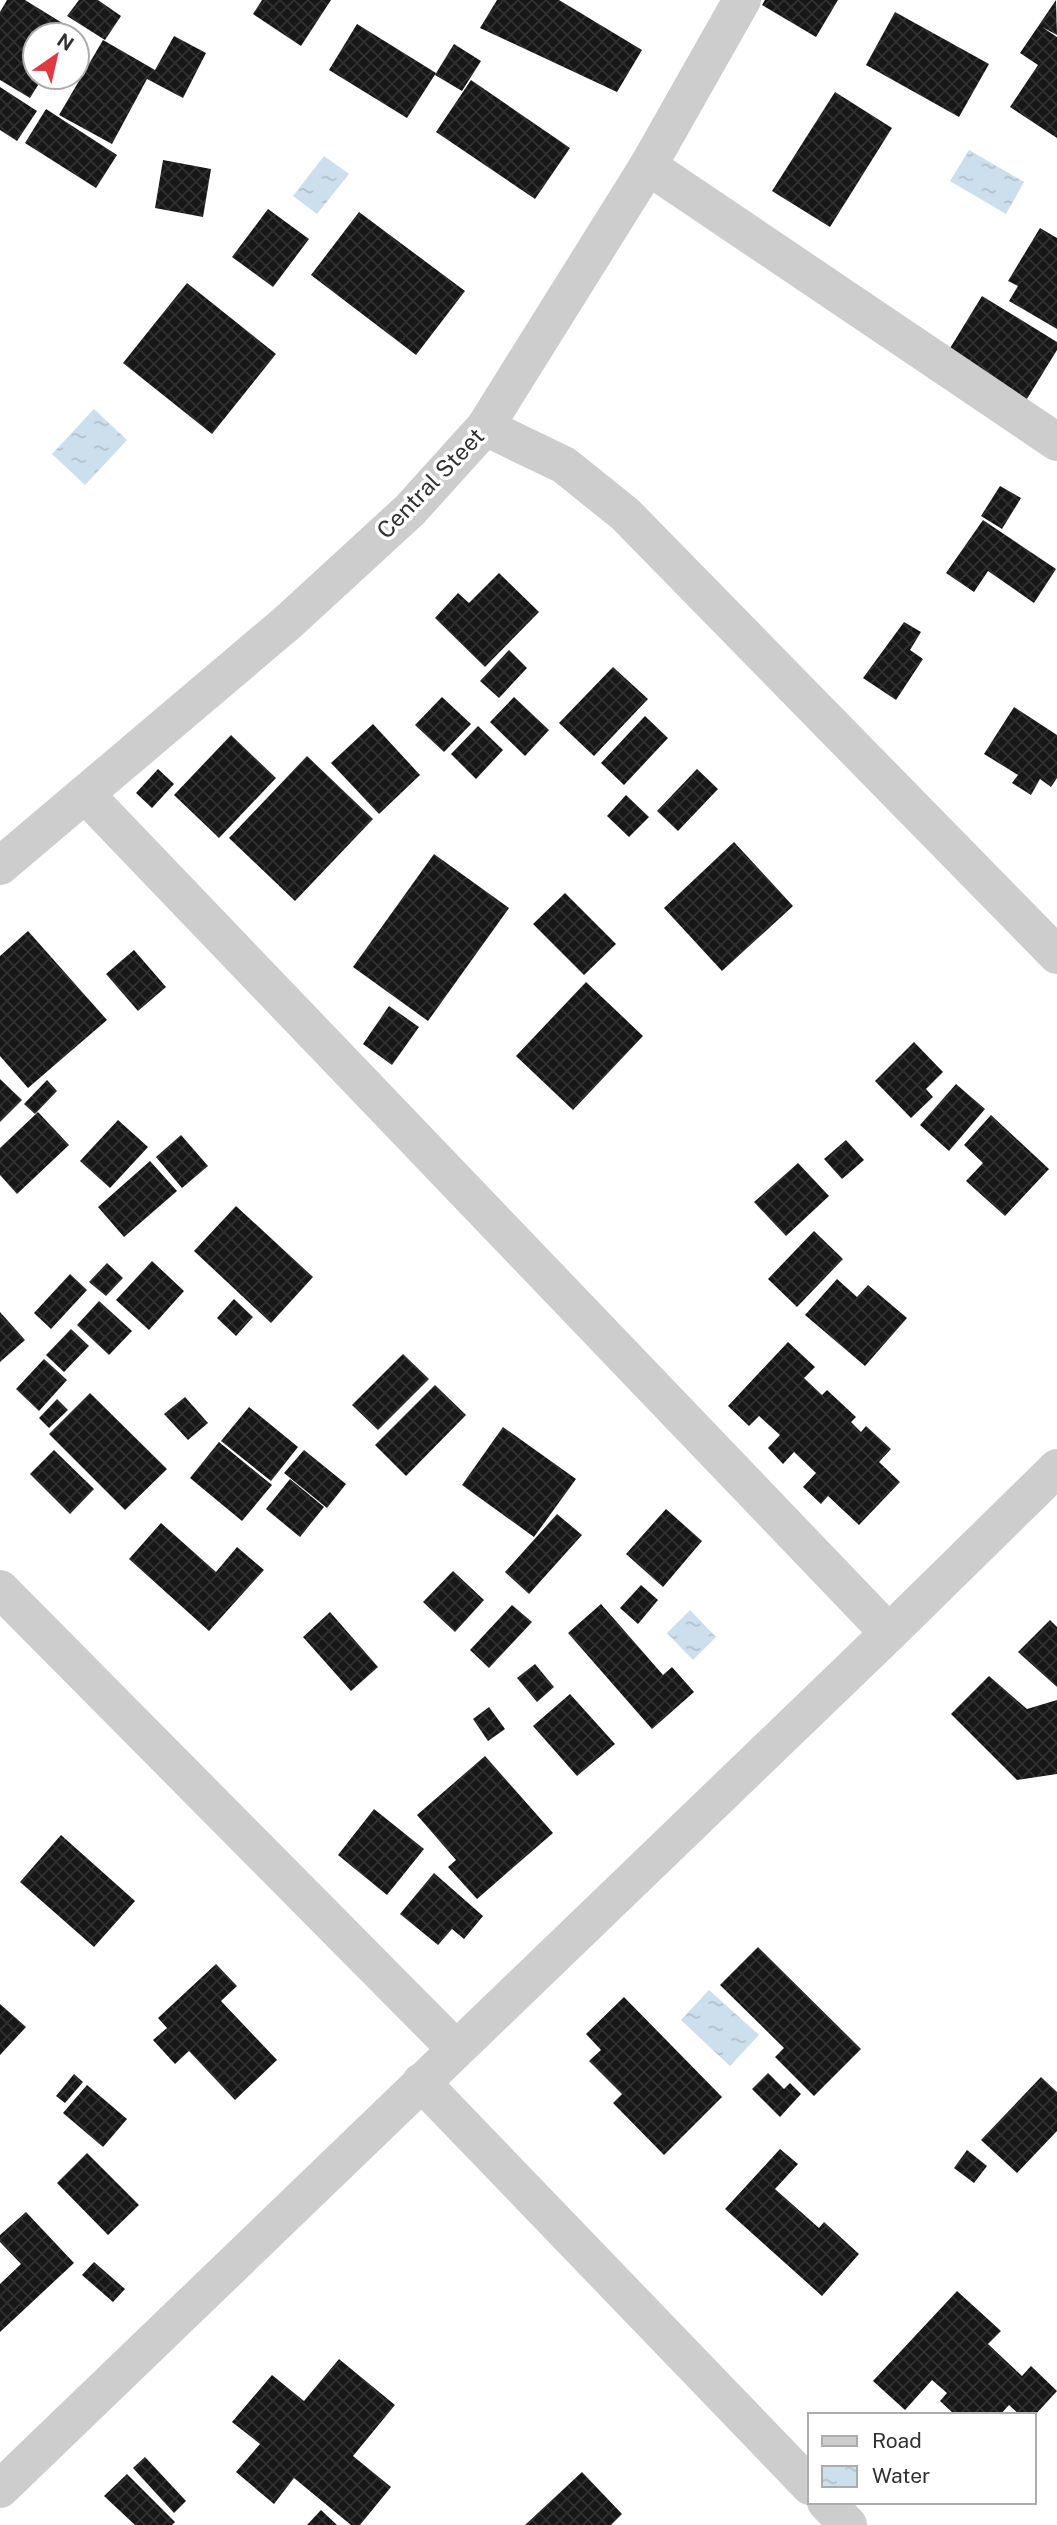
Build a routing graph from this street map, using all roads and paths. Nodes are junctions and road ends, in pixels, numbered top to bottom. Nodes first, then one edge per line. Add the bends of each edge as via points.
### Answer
1 (742, 0) edge
2 (648, 166) junction
3 (485, 427) junction
4 (1057, 442) edge
5 (85, 794) junction
6 (0, 866) edge
7 (1057, 955) edge
8 (1057, 1468) edge
9 (0, 1589) edge
10 (889, 1633) junction
11 (456, 2049) junction
12 (421, 2082) junction
13 (808, 2484) edge
14 (0, 2489) edge
15 (828, 2504) edge
16 (848, 2525) edge

1 - 2 street, Central Steet
2 - 3 street, Central Steet
2 - 4 street
3 - 5 street, Central Steet via 410,510 297,614
3 - 7 street via 564,466 625,514
5 - 6 street, Central Steet
5 - 10 street
8 - 10 street
9 - 11 street
10 - 11 street
11 - 12 street
12 - 13 street
12 - 14 street
15 - 16 street

